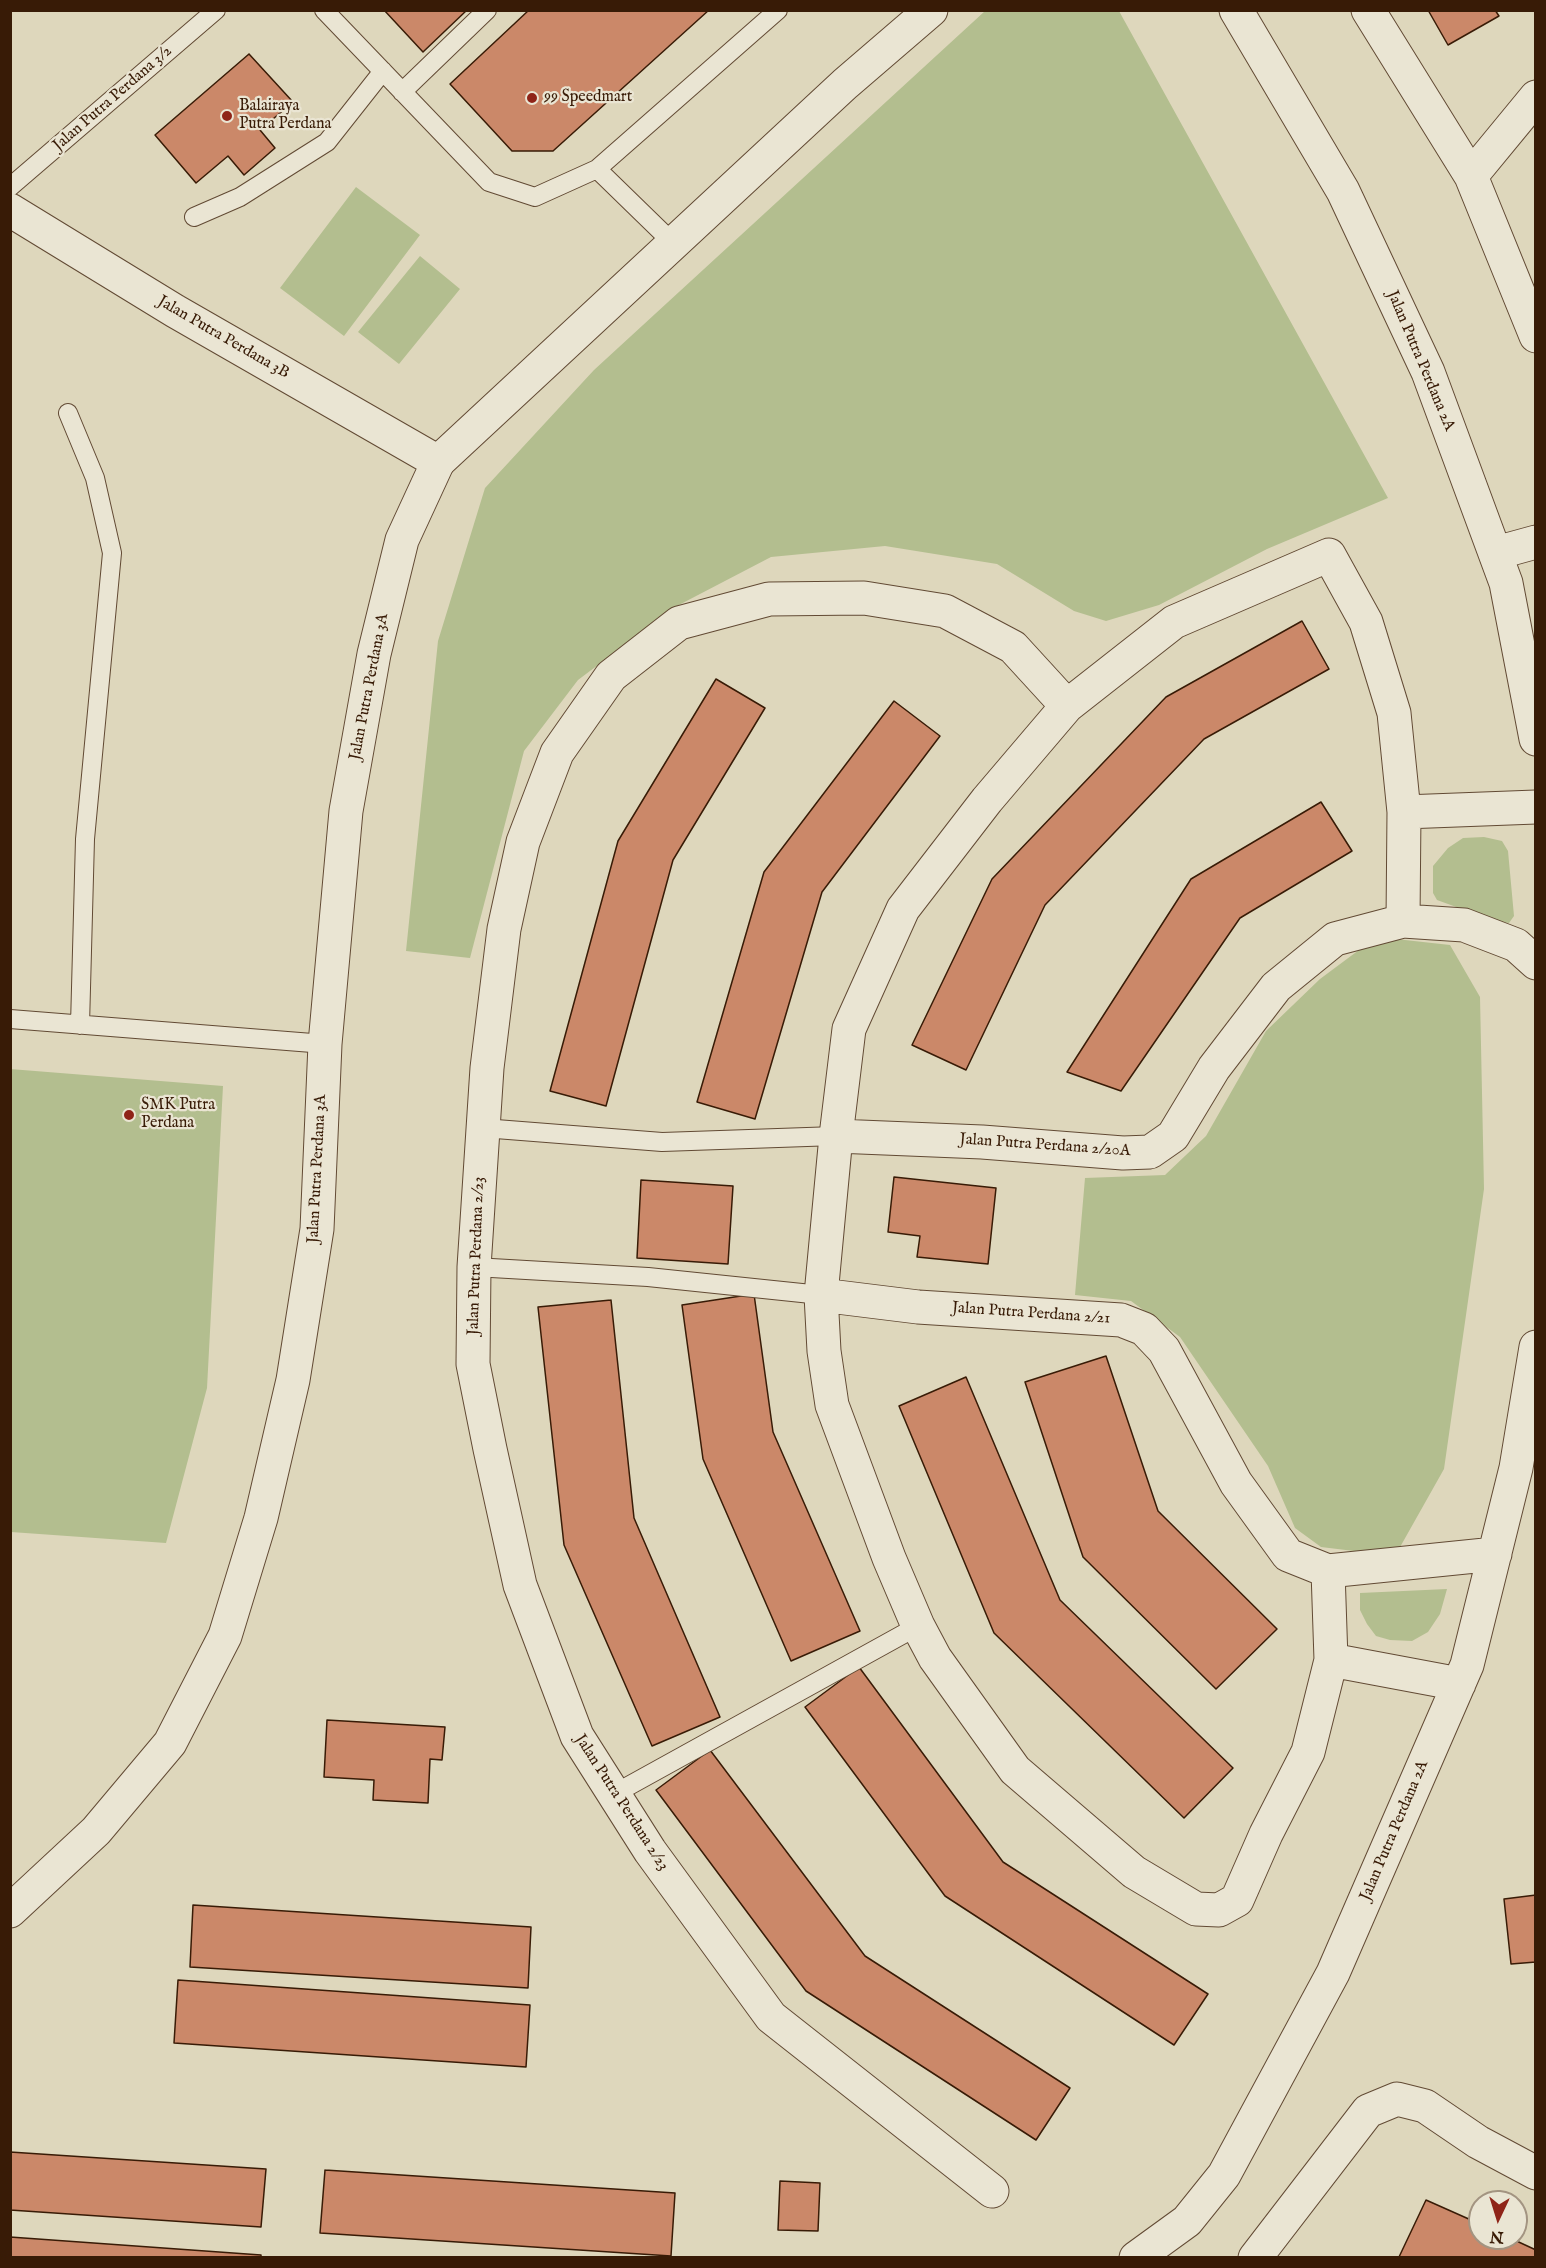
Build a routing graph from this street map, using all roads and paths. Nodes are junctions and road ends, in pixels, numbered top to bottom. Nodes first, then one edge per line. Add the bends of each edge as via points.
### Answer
1 (216, 10) edge
2 (324, 10) edge
3 (487, 10) edge
4 (778, 10) edge
5 (932, 10) edge
6 (1236, 10) edge
7 (1368, 10) edge
8 (383, 71) junction
9 (402, 92) junction
10 (1536, 97) edge
11 (597, 169) junction
12 (1471, 176) junction
13 (10, 187) edge
14 (10, 210) edge
15 (194, 217) dead end
16 (673, 243) junction
17 (1536, 336) edge
18 (68, 413) dead end
19 (438, 462) junction
20 (1536, 542) edge
21 (1496, 553) junction
22 (1067, 706) junction
23 (1536, 739) edge
24 (1536, 807) edge
25 (1404, 812) junction
26 (1403, 921) junction
27 (1536, 963) edge
28 (10, 1019) edge
29 (80, 1025) junction
30 (325, 1044) junction
31 (483, 1128) junction
32 (836, 1136) junction
33 (474, 1267) junction
34 (821, 1295) junction
35 (1536, 1347) edge
36 (1495, 1554) junction
37 (1328, 1571) junction
38 (918, 1626) junction
39 (1331, 1660) junction
40 (1459, 1684) junction
41 (614, 1794) junction
42 (10, 1911) edge
43 (1536, 2173) edge
44 (992, 2191) dead end
45 (1136, 2258) edge
46 (1255, 2258) edge

1 - 13 lane, Jalan Putra Perdana 3/2
2 - 8 lane
3 - 9 lane
4 - 11 lane
5 - 16 street via 845,84
6 - 21 street, Jalan Putra Perdana 2A via 1348,202 1428,372
7 - 12 street
8 - 9 lane
8 - 15 lane via 327,142 240,197
9 - 11 lane via 489,182 535,197
10 - 12 street
11 - 16 lane
12 - 17 street
14 - 19 street, Jalan Putra Perdana 3B
16 - 19 street
18 - 29 lane via 95,478 112,553 85,840
19 - 30 street, Jalan Putra Perdana 3A via 402,540 374,654 346,811
20 - 21 street
21 - 23 street, Jalan Putra Perdana 2A via 1506,583
22 - 25 street via 1174,622 1329,555 1366,622 1394,713
22 - 31 street, Jalan Putra Perdana 2/23 via 1013,647 945,611 864,598 769,599 679,623 611,676 557,753 523,842 504,929
22 - 32 street via 987,800 903,909 849,1029
24 - 25 street
25 - 26 street
26 - 27 street, Jalan Putra Perdana 2/20A via 1464,925 1516,945
26 - 32 street, Jalan Putra Perdana 2/20A via 1335,939 1276,987 1214,1068 1173,1136 1150,1152
28 - 29 lane
29 - 30 lane
30 - 42 street, Jalan Putra Perdana 3A via 317,1229 293,1380 261,1518 225,1636 170,1743 96,1831
31 - 32 lane via 662,1142
31 - 33 street, Jalan Putra Perdana 2/23
32 - 34 street
33 - 34 lane via 648,1277
33 - 41 street, Jalan Putra Perdana 2/23 via 473,1364 520,1585 577,1736
34 - 37 street, Jalan Putra Perdana 2/21 via 918,1307 1121,1320 1144,1329 1164,1350 1236,1483 1288,1555
34 - 38 street via 832,1405
35 - 36 street, Jalan Putra Perdana 2A via 1516,1468
36 - 37 street
36 - 40 street, Jalan Putra Perdana 2A
37 - 39 street
38 - 39 street via 935,1658 1015,1770 1134,1872 1196,1909 1219,1910 1237,1900 1308,1752
38 - 41 lane
39 - 40 street
40 - 45 street, Jalan Putra Perdana 2A via 1333,1973 1224,2175 1187,2221
41 - 44 street, Jalan Putra Perdana 2/23 via 650,1851 771,2018
43 - 46 street via 1478,2142 1425,2106 1397,2099 1368,2111

